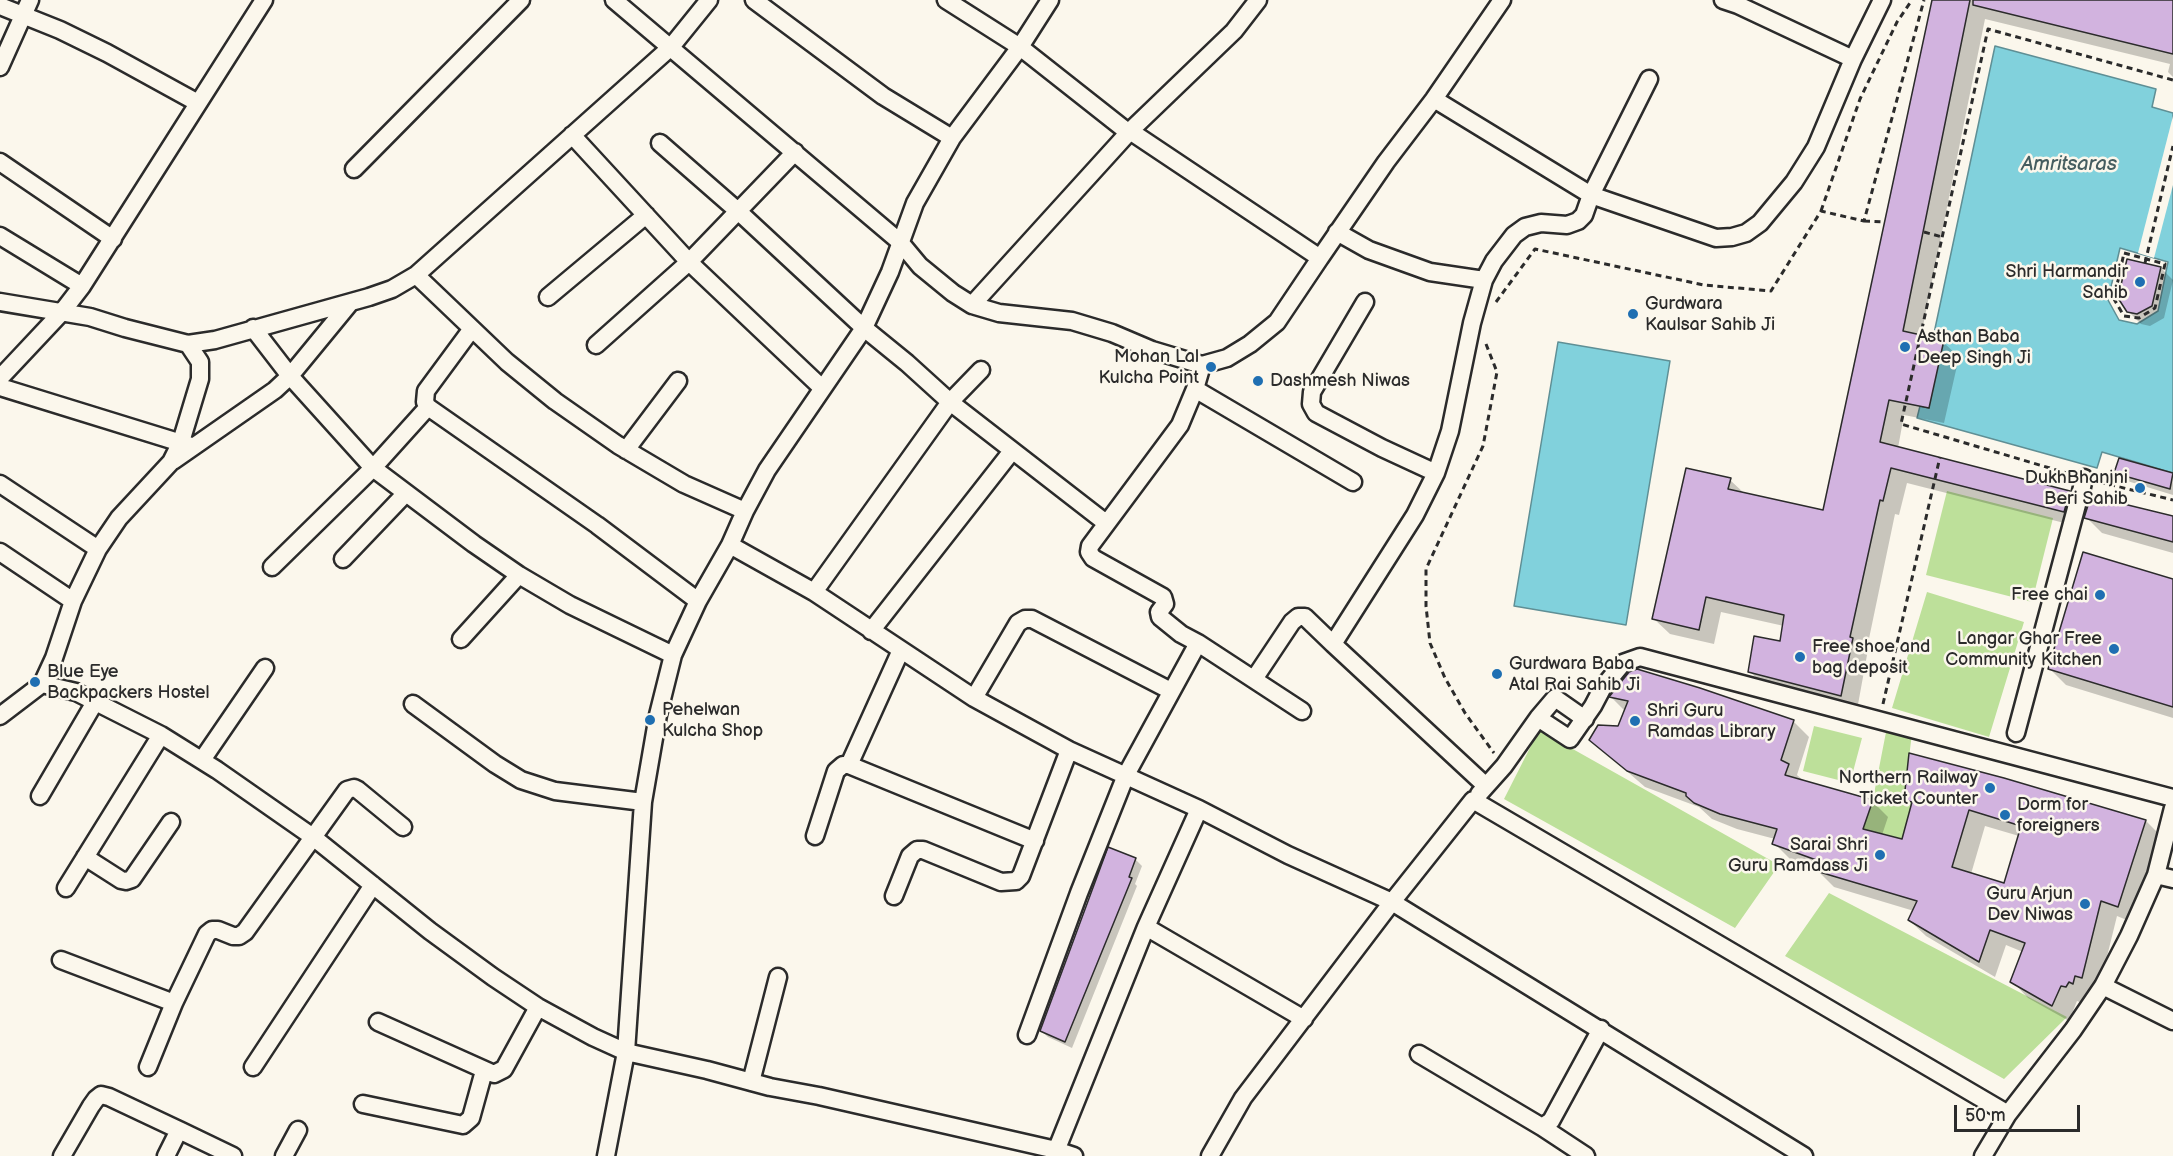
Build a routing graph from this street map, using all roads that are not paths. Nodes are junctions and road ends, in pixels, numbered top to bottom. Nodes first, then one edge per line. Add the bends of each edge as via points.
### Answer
1 (264, 0) edge
2 (521, 0) edge
3 (614, 0) edge
4 (709, 0) edge
5 (754, 0) edge
6 (946, 0) edge
7 (1050, 0) edge
8 (1258, 0) edge
9 (1723, 0) edge
10 (1882, 0) edge
11 (1499, 1) edge
12 (0, 6) edge
13 (27, 7) edge
14 (671, 47) junction
15 (1020, 47) junction
16 (1853, 59) junction
17 (0, 67) edge
18 (1650, 79) dead end
19 (1434, 99) junction
20 (198, 103) junction
21 (1130, 131) junction
22 (572, 135) junction
23 (952, 138) junction
24 (660, 143) dead end
25 (795, 152) junction
26 (0, 162) edge
27 (354, 169) dead end
28 (1591, 195) junction
29 (739, 212) junction
30 (646, 215) junction
31 (1337, 232) junction
32 (0, 236) edge
33 (113, 239) junction
34 (900, 242) junction
35 (1320, 258) junction
36 (689, 262) junction
37 (416, 275) junction
38 (1484, 280) junction
39 (82, 286) junction
40 (549, 297) dead end
41 (0, 302) edge
42 (1365, 302) dead end
43 (350, 303) junction
44 (972, 305) junction
45 (62, 312) junction
46 (254, 328) junction
47 (864, 328) junction
48 (471, 330) junction
49 (188, 344) junction
50 (596, 345) dead end
51 (1202, 365) junction
52 (981, 370) dead end
53 (290, 376) junction
54 (0, 378) edge
55 (678, 381) dead end
56 (0, 387) edge
57 (822, 388) junction
58 (1195, 388) junction
59 (950, 402) junction
60 (428, 407) junction
61 (186, 444) junction
62 (626, 450) junction
63 (1012, 451) junction
64 (372, 468) junction
65 (1436, 473) junction
66 (2085, 478) road end
67 (1353, 482) dead end
68 (0, 484) edge
69 (406, 494) junction
70 (744, 511) junction
71 (1106, 524) junction
72 (730, 545) junction
73 (98, 549) junction
74 (0, 552) edge
75 (343, 560) dead end
76 (272, 567) dead end
77 (519, 575) junction
78 (814, 592) junction
79 (73, 601) junction
80 (698, 601) junction
81 (871, 631) junction
82 (461, 639) dead end
83 (1198, 643) junction
84 (1333, 644) junction
85 (901, 650) junction
86 (673, 655) junction
87 (265, 668) dead end
88 (1254, 679) junction
89 (42, 684) junction
90 (1171, 692) junction
91 (974, 698) junction
92 (95, 702) junction
93 (413, 704) dead end
94 (1302, 711) dead end
95 (2, 712) edge
96 (1538, 718) junction
97 (1585, 719) junction
98 (161, 735) junction
99 (2013, 744) junction
100 (1069, 750) junction
101 (202, 760) junction
102 (849, 765) junction
103 (1126, 775) junction
104 (1486, 786) junction
105 (40, 796) dead end
106 (2173, 798) edge
107 (1473, 800) junction
108 (643, 801) junction
109 (2173, 808) edge
110 (1199, 809) junction
111 (171, 822) dead end
112 (403, 827) dead end
113 (815, 836) dead end
114 (314, 837) junction
115 (1035, 841) junction
116 (85, 857) junction
117 (2156, 875) junction
118 (2173, 879) edge
119 (373, 885) junction
120 (66, 888) dead end
121 (894, 896) dead end
122 (1392, 902) junction
123 (1146, 927) junction
124 (61, 960) dead end
125 (778, 977) dead end
126 (2103, 986) junction
127 (174, 1003) junction
128 (538, 1007) junction
129 (1304, 1019) junction
130 (2173, 1021) edge
131 (378, 1022) dead end
132 (1601, 1029) junction
133 (1027, 1035) dead end
134 (626, 1052) junction
135 (1419, 1054) dead end
136 (148, 1067) dead end
137 (253, 1067) dead end
138 (484, 1071) junction
139 (751, 1082) junction
140 (363, 1104) dead end
141 (2008, 1114) junction
142 (1542, 1127) junction
143 (298, 1130) dead end
144 (179, 1131) junction
145 (1055, 1153) edge
146 (62, 1156) edge
147 (166, 1156) edge
148 (233, 1156) edge
149 (284, 1156) edge
150 (606, 1156) edge
151 (1074, 1156) edge
152 (1210, 1156) edge
153 (1586, 1156) edge
154 (1804, 1156) edge
155 (1983, 1156) edge

1 - 20 street
2 - 27 street
3 - 14 street
4 - 14 street
5 - 23 street via 883,96
6 - 15 street
7 - 15 street
8 - 21 street via 1234,31
9 - 16 street
10 - 16 street
11 - 19 street
12 - 13 street
13 - 17 street
13 - 20 street
14 - 22 street
14 - 25 street
15 - 21 street
15 - 23 street
16 - 28 street via 1811,156 1760,223 1746,233 1716,238
18 - 28 street
19 - 28 street
19 - 31 street
20 - 33 street
21 - 35 street
21 - 44 street
22 - 30 street
22 - 37 street
23 - 34 street via 915,203
24 - 29 street
25 - 29 street
25 - 34 street
26 - 33 street
28 - 38 street via 1578,222 1525,226 1494,261
29 - 36 street
29 - 47 street
30 - 36 street
30 - 40 street
31 - 35 street
31 - 38 street via 1370,250 1430,272
32 - 39 street
33 - 39 street
34 - 44 street via 920,266
34 - 47 street
35 - 51 street via 1277,322 1243,349
36 - 50 street
36 - 57 street
37 - 43 street via 392,289
37 - 48 street
38 - 65 street via 1450,431
39 - 45 street
41 - 45 street
42 - 65 street via 1312,392 1311,404 1316,413
43 - 46 street
43 - 53 street
44 - 51 street via 999,313 1072,321
45 - 49 street
45 - 54 street
46 - 49 street
46 - 53 street
47 - 57 street
47 - 59 street
48 - 60 street via 426,391
48 - 62 street via 531,383
49 - 61 street via 202,370
51 - 58 street
52 - 59 street
53 - 61 street via 275,390
53 - 64 street
55 - 62 street
56 - 61 street
57 - 70 street
58 - 67 street
58 - 71 street via 1180,425
59 - 63 street
59 - 78 street
60 - 64 street
60 - 80 street
61 - 73 street via 119,518
62 - 70 street via 684,484
63 - 71 street
63 - 81 street
64 - 69 street
64 - 76 street
65 - 84 street via 1415,515
66 - 99 street
68 - 73 street
69 - 75 street
69 - 77 street
70 - 72 street
71 - 83 street via 1090,546 1092,558 1163,597 1165,604 1160,617
72 - 78 street
72 - 80 street
73 - 79 street
74 - 79 street
77 - 82 street
77 - 86 street via 570,605
78 - 81 street
79 - 89 street
80 - 86 street
81 - 85 street
83 - 88 street
83 - 90 street
84 - 88 street via 1305,617 1298,617
84 - 104 street
85 - 91 street
85 - 102 street
86 - 108 street
87 - 101 street
88 - 94 street
89 - 92 street
89 - 95 street
90 - 91 street via 1032,619 1025,619 1018,623
90 - 103 street
91 - 100 street
92 - 98 street
92 - 105 street
93 - 108 street via 521,780 555,790
96 - 97 street via 1555,698
96 - 97 street via 1570,739
96 - 104 street
97 - 99 street via 1603,687 1623,663 1640,657 1879,721
98 - 101 street
98 - 116 street
99 - 106 street via 2100,777
100 - 103 street
100 - 115 street
101 - 114 street
102 - 113 street via 836,771
102 - 115 street
103 - 110 street
103 - 133 street
104 - 107 street
107 - 122 street
107 - 141 street
108 - 134 street
109 - 117 street
110 - 122 street
110 - 123 street
111 - 116 street via 137,874 126,881
112 - 114 street via 358,790 350,788
114 - 119 street
114 - 127 street via 245,932 233,936 212,930 207,934
115 - 121 street via 1021,876 1010,883 917,850 910,856
116 - 120 street
117 - 118 street
117 - 126 street
119 - 128 street via 430,931
119 - 137 street
122 - 129 street
122 - 132 street
123 - 129 street
123 - 145 street
124 - 127 street
125 - 139 street
126 - 130 street
126 - 141 street
127 - 136 street
128 - 134 street
128 - 138 street via 504,1070 494,1074
129 - 152 street via 1243,1098
131 - 138 street
132 - 142 street via 1551,1121
132 - 154 street
134 - 139 street
134 - 150 street
135 - 142 street
138 - 140 street via 471,1118 463,1125
139 - 145 street
141 - 155 street
142 - 153 street
143 - 149 street
144 - 146 street via 101,1095
144 - 147 street
144 - 148 street
145 - 151 street

